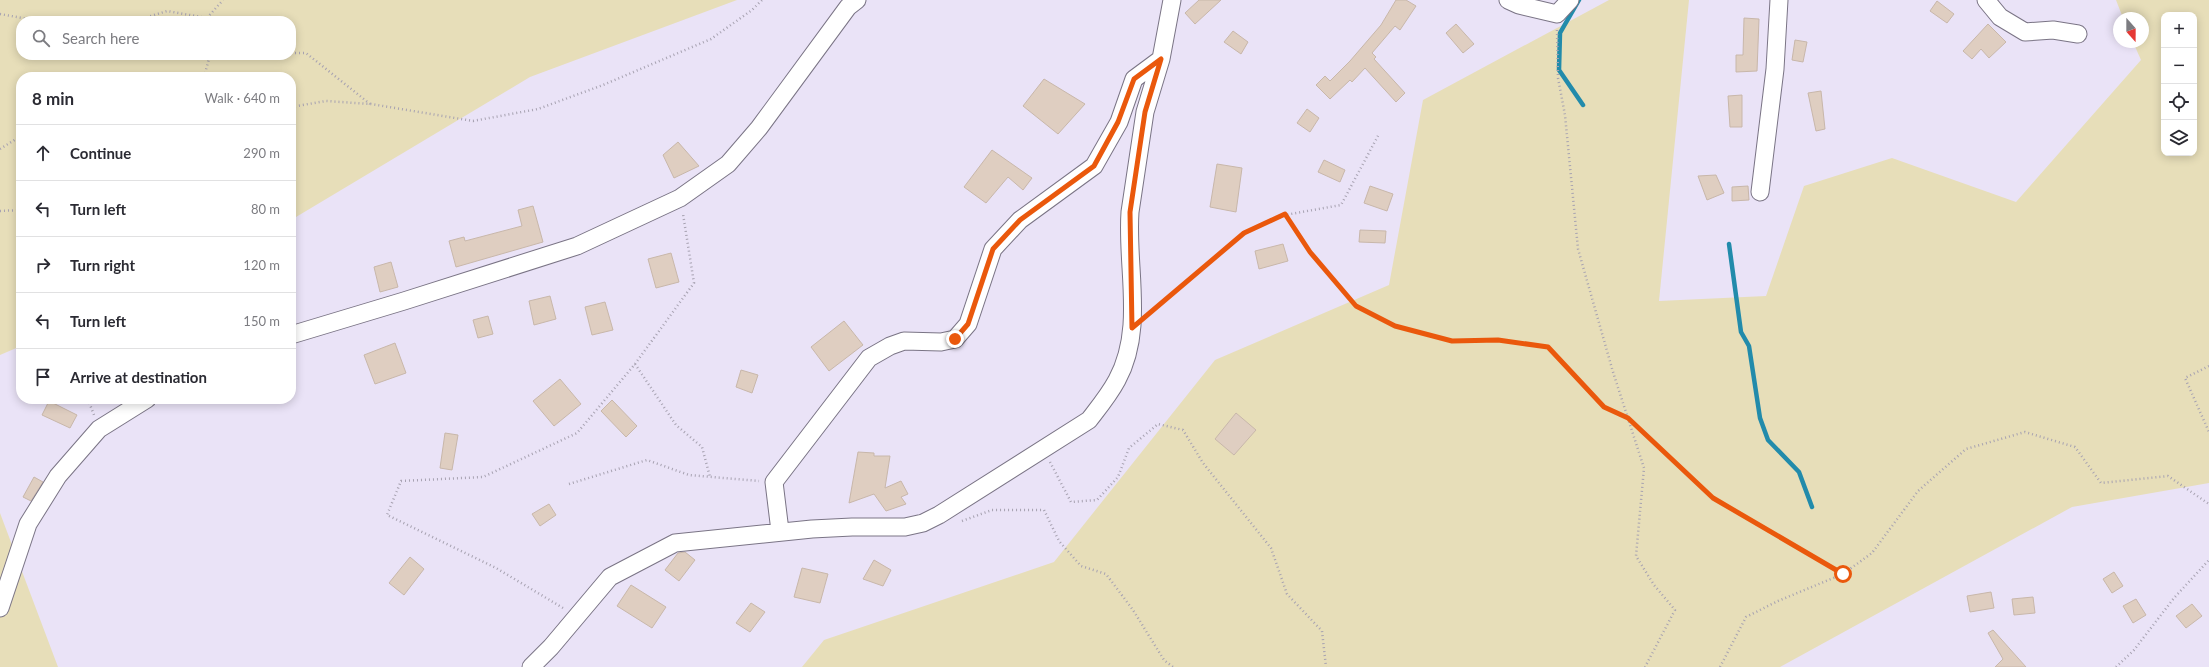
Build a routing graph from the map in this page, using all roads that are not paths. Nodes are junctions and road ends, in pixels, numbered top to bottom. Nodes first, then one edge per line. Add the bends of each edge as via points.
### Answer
1 (857, 0) edge
2 (1172, 0) edge
3 (1508, 0) edge
4 (1570, 0) edge
5 (1779, 0) edge
6 (1986, 0) edge
7 (2078, 34) dead end
8 (1161, 59) junction
9 (1760, 192) dead end
10 (296, 334) edge
11 (139, 404) edge
12 (780, 531) junction
13 (0, 608) edge
14 (531, 667) edge

1 - 10 street via 848,7 759,128 728,164 680,198 577,246 404,302
2 - 8 street
3 - 4 street via 1518,5 1557,14
5 - 9 street via 1775,69
6 - 7 street via 2000,17 2025,32 2053,30
8 - 12 street via 1134,79 1118,122 1094,166 1020,220 993,249 968,324 955,339 942,342 904,341 869,358 774,482
8 - 12 street via 1145,112 1130,212 1132,328 1120,373 1105,401 1089,420 923,523 905,527 852,526
11 - 13 street via 99,429 58,476 28,524
12 - 14 street via 675,543 610,577

